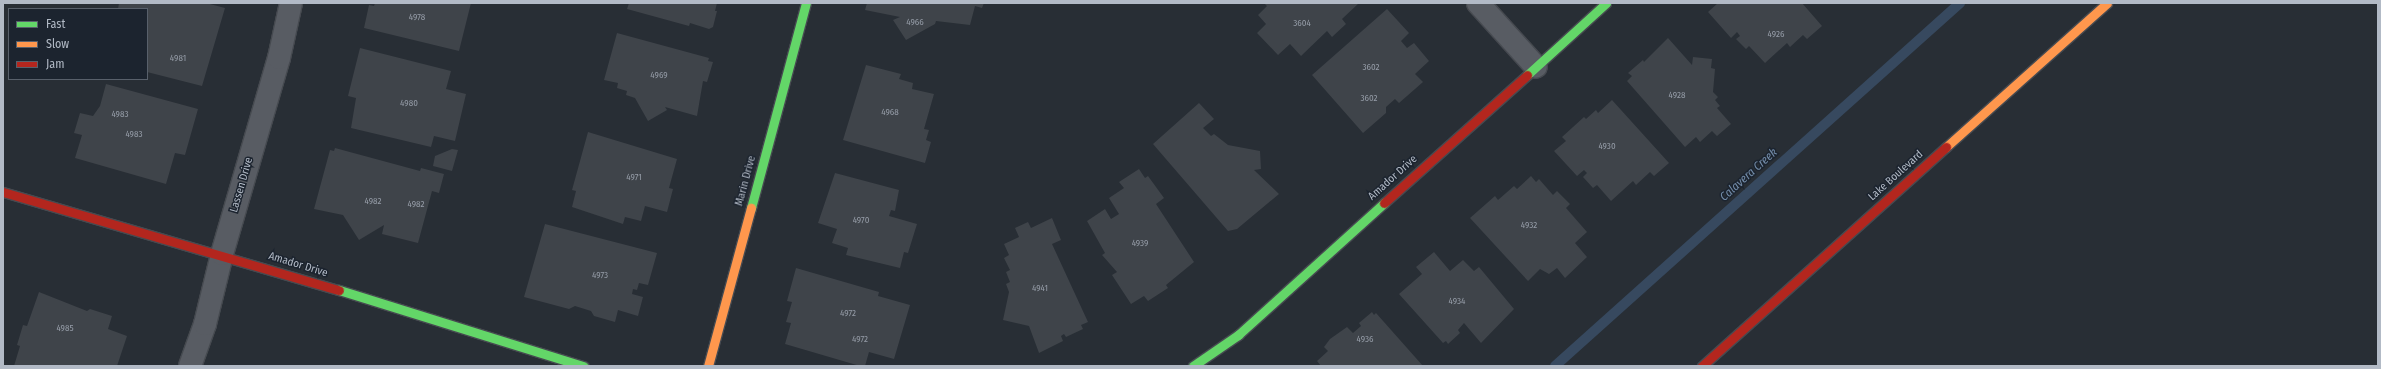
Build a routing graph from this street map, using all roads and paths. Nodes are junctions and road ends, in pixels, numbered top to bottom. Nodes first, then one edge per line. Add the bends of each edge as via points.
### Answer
1 (291, 3) edge
2 (806, 3) edge
3 (1478, 3) edge
4 (1606, 3) edge
5 (2106, 3) edge
6 (1536, 67) junction
7 (3, 192) edge
8 (222, 254) junction
9 (190, 366) edge
10 (584, 366) edge
11 (708, 366) edge
12 (1193, 366) edge
13 (1702, 366) edge

1 - 8 street, Lassen Drive via 279,58
2 - 11 street, Marin Drive
3 - 6 street
4 - 6 street, Amador Drive
5 - 13 street, Lake Boulevard
6 - 12 street, Amador Drive via 1238,335
7 - 8 street, Amador Drive
8 - 9 street, Lassen Drive via 205,324
8 - 10 street, Amador Drive

